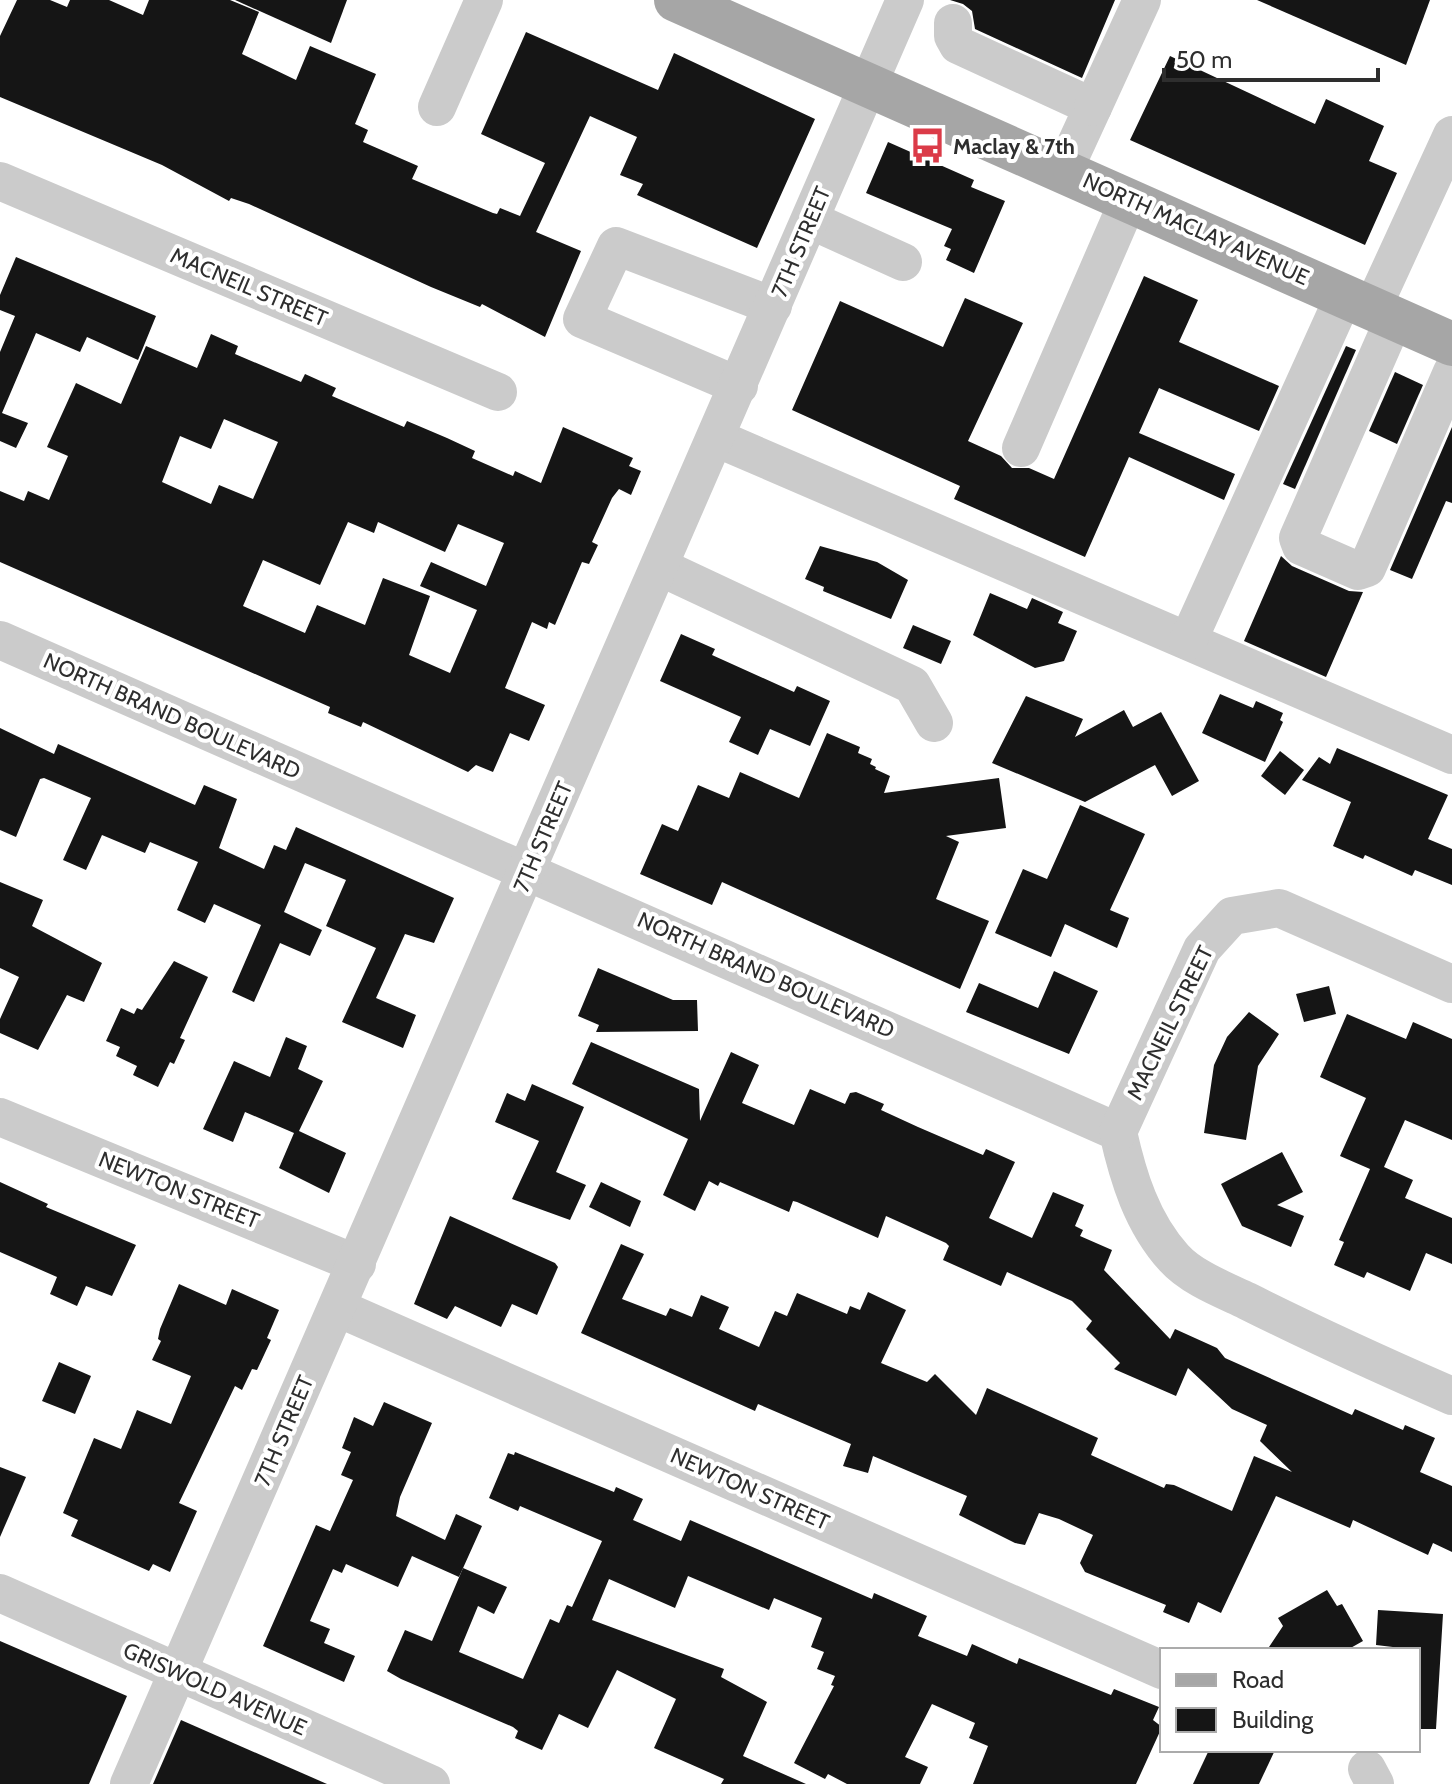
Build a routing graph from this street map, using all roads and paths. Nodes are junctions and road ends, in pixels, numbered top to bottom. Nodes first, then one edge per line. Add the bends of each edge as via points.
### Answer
1 (484, 0) edge
2 (676, 0) edge
3 (905, 0) edge
4 (1142, 0) edge
5 (953, 23) dead end
6 (869, 84) junction
7 (437, 107) dead end
8 (1093, 107) junction
9 (1452, 135) edge
10 (1064, 170) junction
11 (0, 181) edge
12 (1129, 199) junction
13 (810, 220) junction
14 (903, 262) dead end
15 (773, 306) junction
16 (1370, 308) junction
17 (1452, 344) edge
18 (1452, 372) edge
19 (739, 386) junction
20 (498, 392) dead end
21 (716, 438) junction
22 (1021, 448) dead end
23 (660, 567) junction
24 (0, 640) edge
25 (1188, 641) junction
26 (934, 723) dead end
27 (1452, 755) edge
28 (528, 871) junction
29 (1452, 984) edge
30 (0, 1117) edge
31 (1118, 1132) junction
32 (357, 1264) junction
33 (338, 1308) junction
34 (1452, 1396) edge
35 (0, 1593) edge
36 (1160, 1669) edge
37 (179, 1673) junction
38 (129, 1784) edge
39 (431, 1784) edge

1 - 7 street
2 - 6 main road, NORTH MACLAY AVENUE
3 - 6 street, 7TH STREET
4 - 8 street
5 - 8 street via 958,45
6 - 10 main road, NORTH MACLAY AVENUE
6 - 13 street, 7TH STREET
8 - 10 street
9 - 16 street
10 - 12 main road, NORTH MACLAY AVENUE
11 - 20 street, MACNEIL STREET
12 - 16 main road, NORTH MACLAY AVENUE
12 - 22 street
13 - 14 street
13 - 15 street, 7TH STREET
15 - 19 street, 7TH STREET
15 - 19 street via 616,246 582,319
16 - 17 main road, NORTH MACLAY AVENUE
16 - 18 street via 1298,538 1301,546 1358,571 1367,568
16 - 25 street
19 - 21 street, 7TH STREET
21 - 23 street, 7TH STREET
21 - 25 street
23 - 26 street via 912,685
23 - 28 street, 7TH STREET
24 - 28 street, NORTH BRAND BOULEVARD
25 - 27 street
28 - 31 street, NORTH BRAND BOULEVARD
28 - 32 street, 7TH STREET
29 - 31 street, MACNEIL STREET via 1279,908 1232,916 1202,949
30 - 32 street, NEWTON STREET
31 - 34 street via 1128,1179 1175,1260 1329,1342
32 - 33 street, 7TH STREET
33 - 36 street, NEWTON STREET
33 - 37 street, 7TH STREET
35 - 37 street, GRISWOLD AVENUE
37 - 38 street, 7TH STREET
37 - 39 street, GRISWOLD AVENUE

